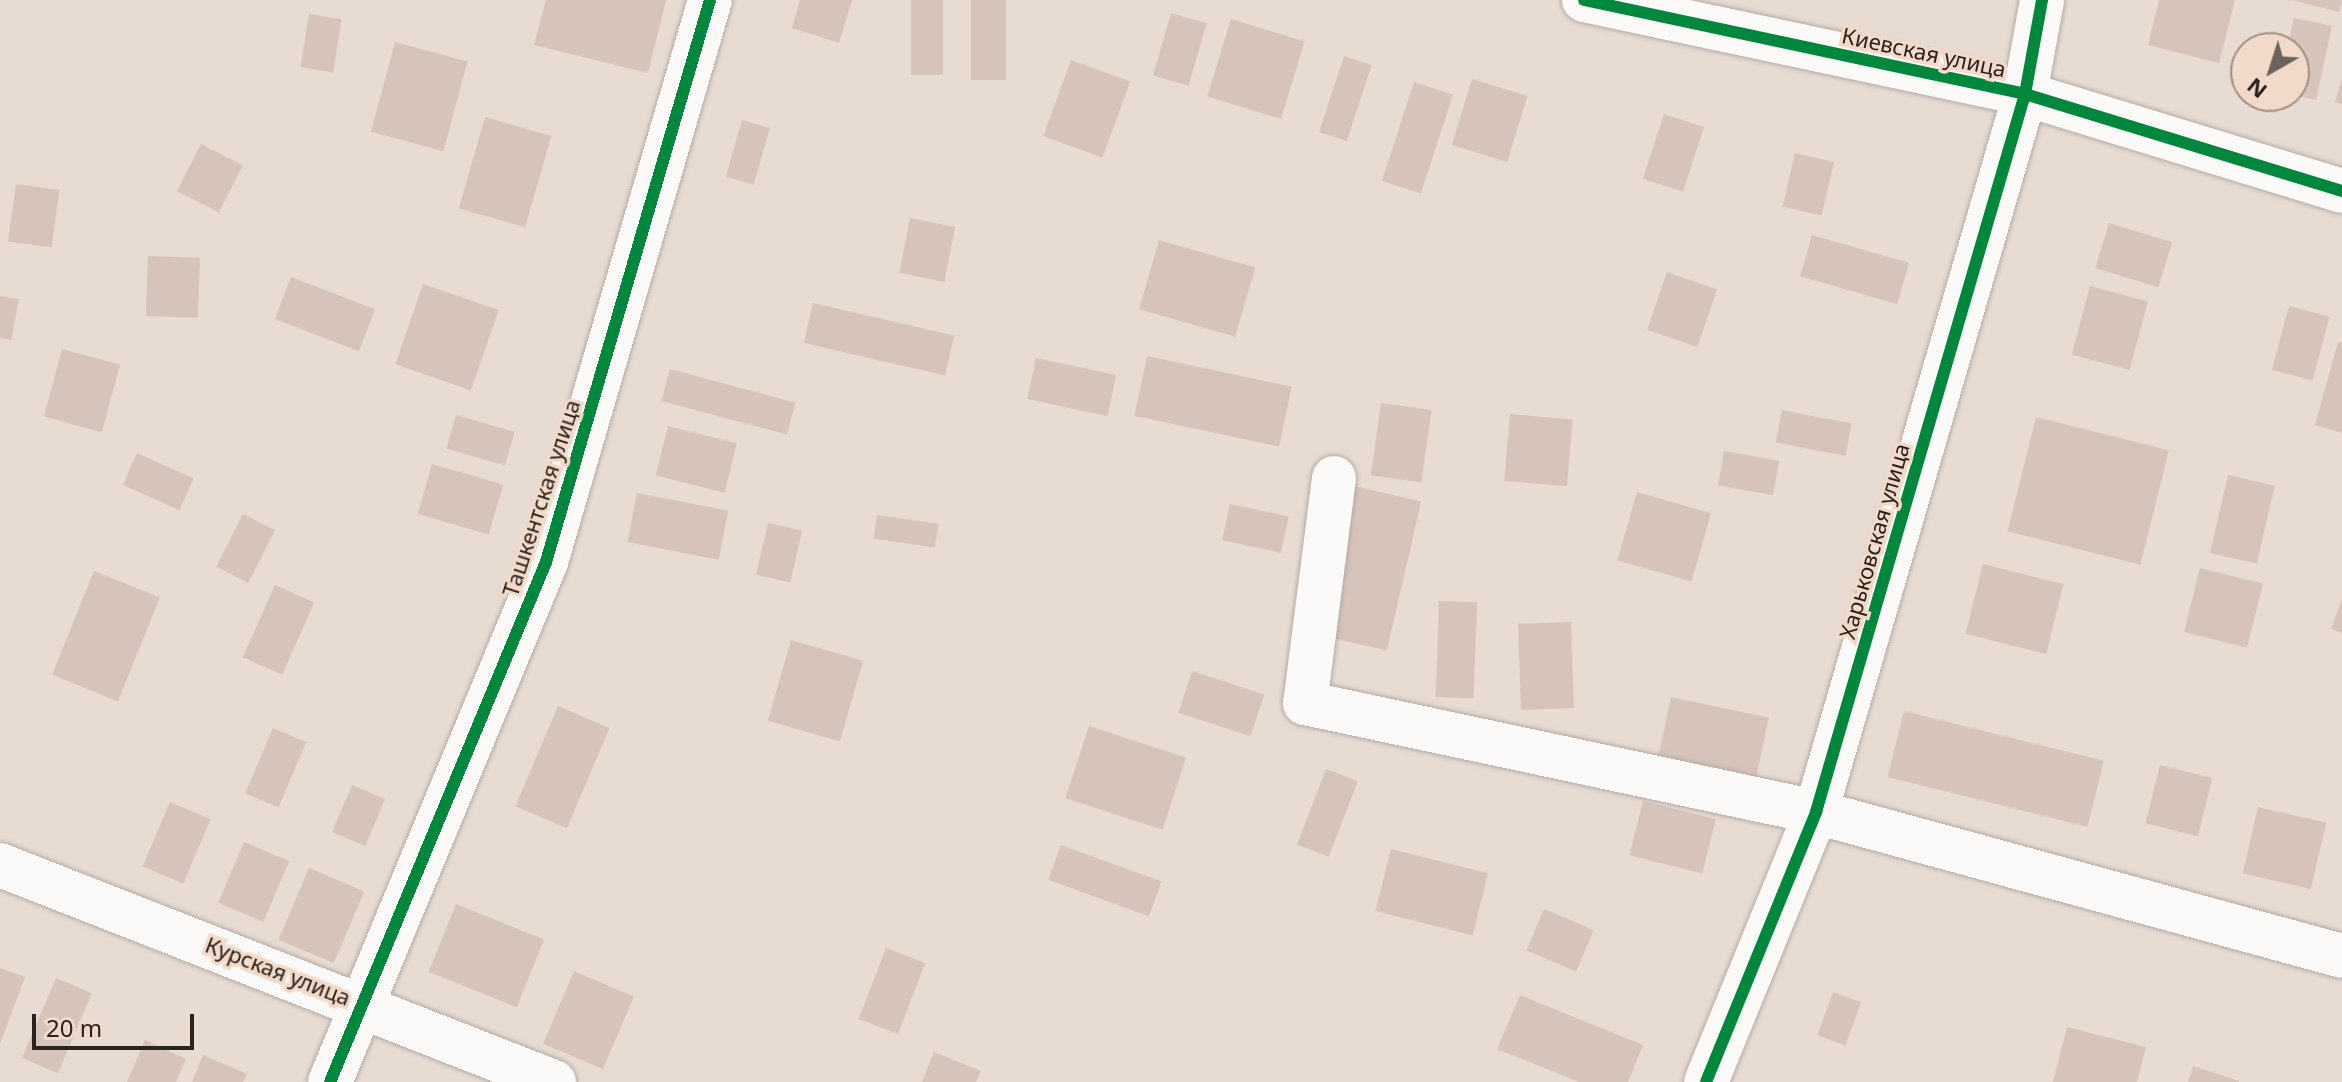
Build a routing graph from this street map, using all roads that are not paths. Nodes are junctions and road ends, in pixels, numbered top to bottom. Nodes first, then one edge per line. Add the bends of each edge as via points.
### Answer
1 (710, 0) edge
2 (1584, 0) edge
3 (2042, 0) edge
4 (2025, 94) junction
5 (2342, 191) edge
6 (1334, 478) dead end
7 (1816, 812) junction
8 (0, 865) edge
9 (2342, 956) edge
10 (362, 1003) junction
11 (330, 1082) edge
12 (554, 1082) edge
13 (1706, 1082) edge

1 - 10 street, Ташкентская улица via 546,562
2 - 4 street, Киевская улица
3 - 4 street, Харьковская улица
4 - 5 street, Киевская улица
4 - 7 street, Харьковская улица
6 - 7 street via 1305,703
7 - 9 street
7 - 13 street, Харьковская улица
8 - 10 street, Курская улица
10 - 11 street, Ташкентская улица
10 - 12 street, Курская улица

